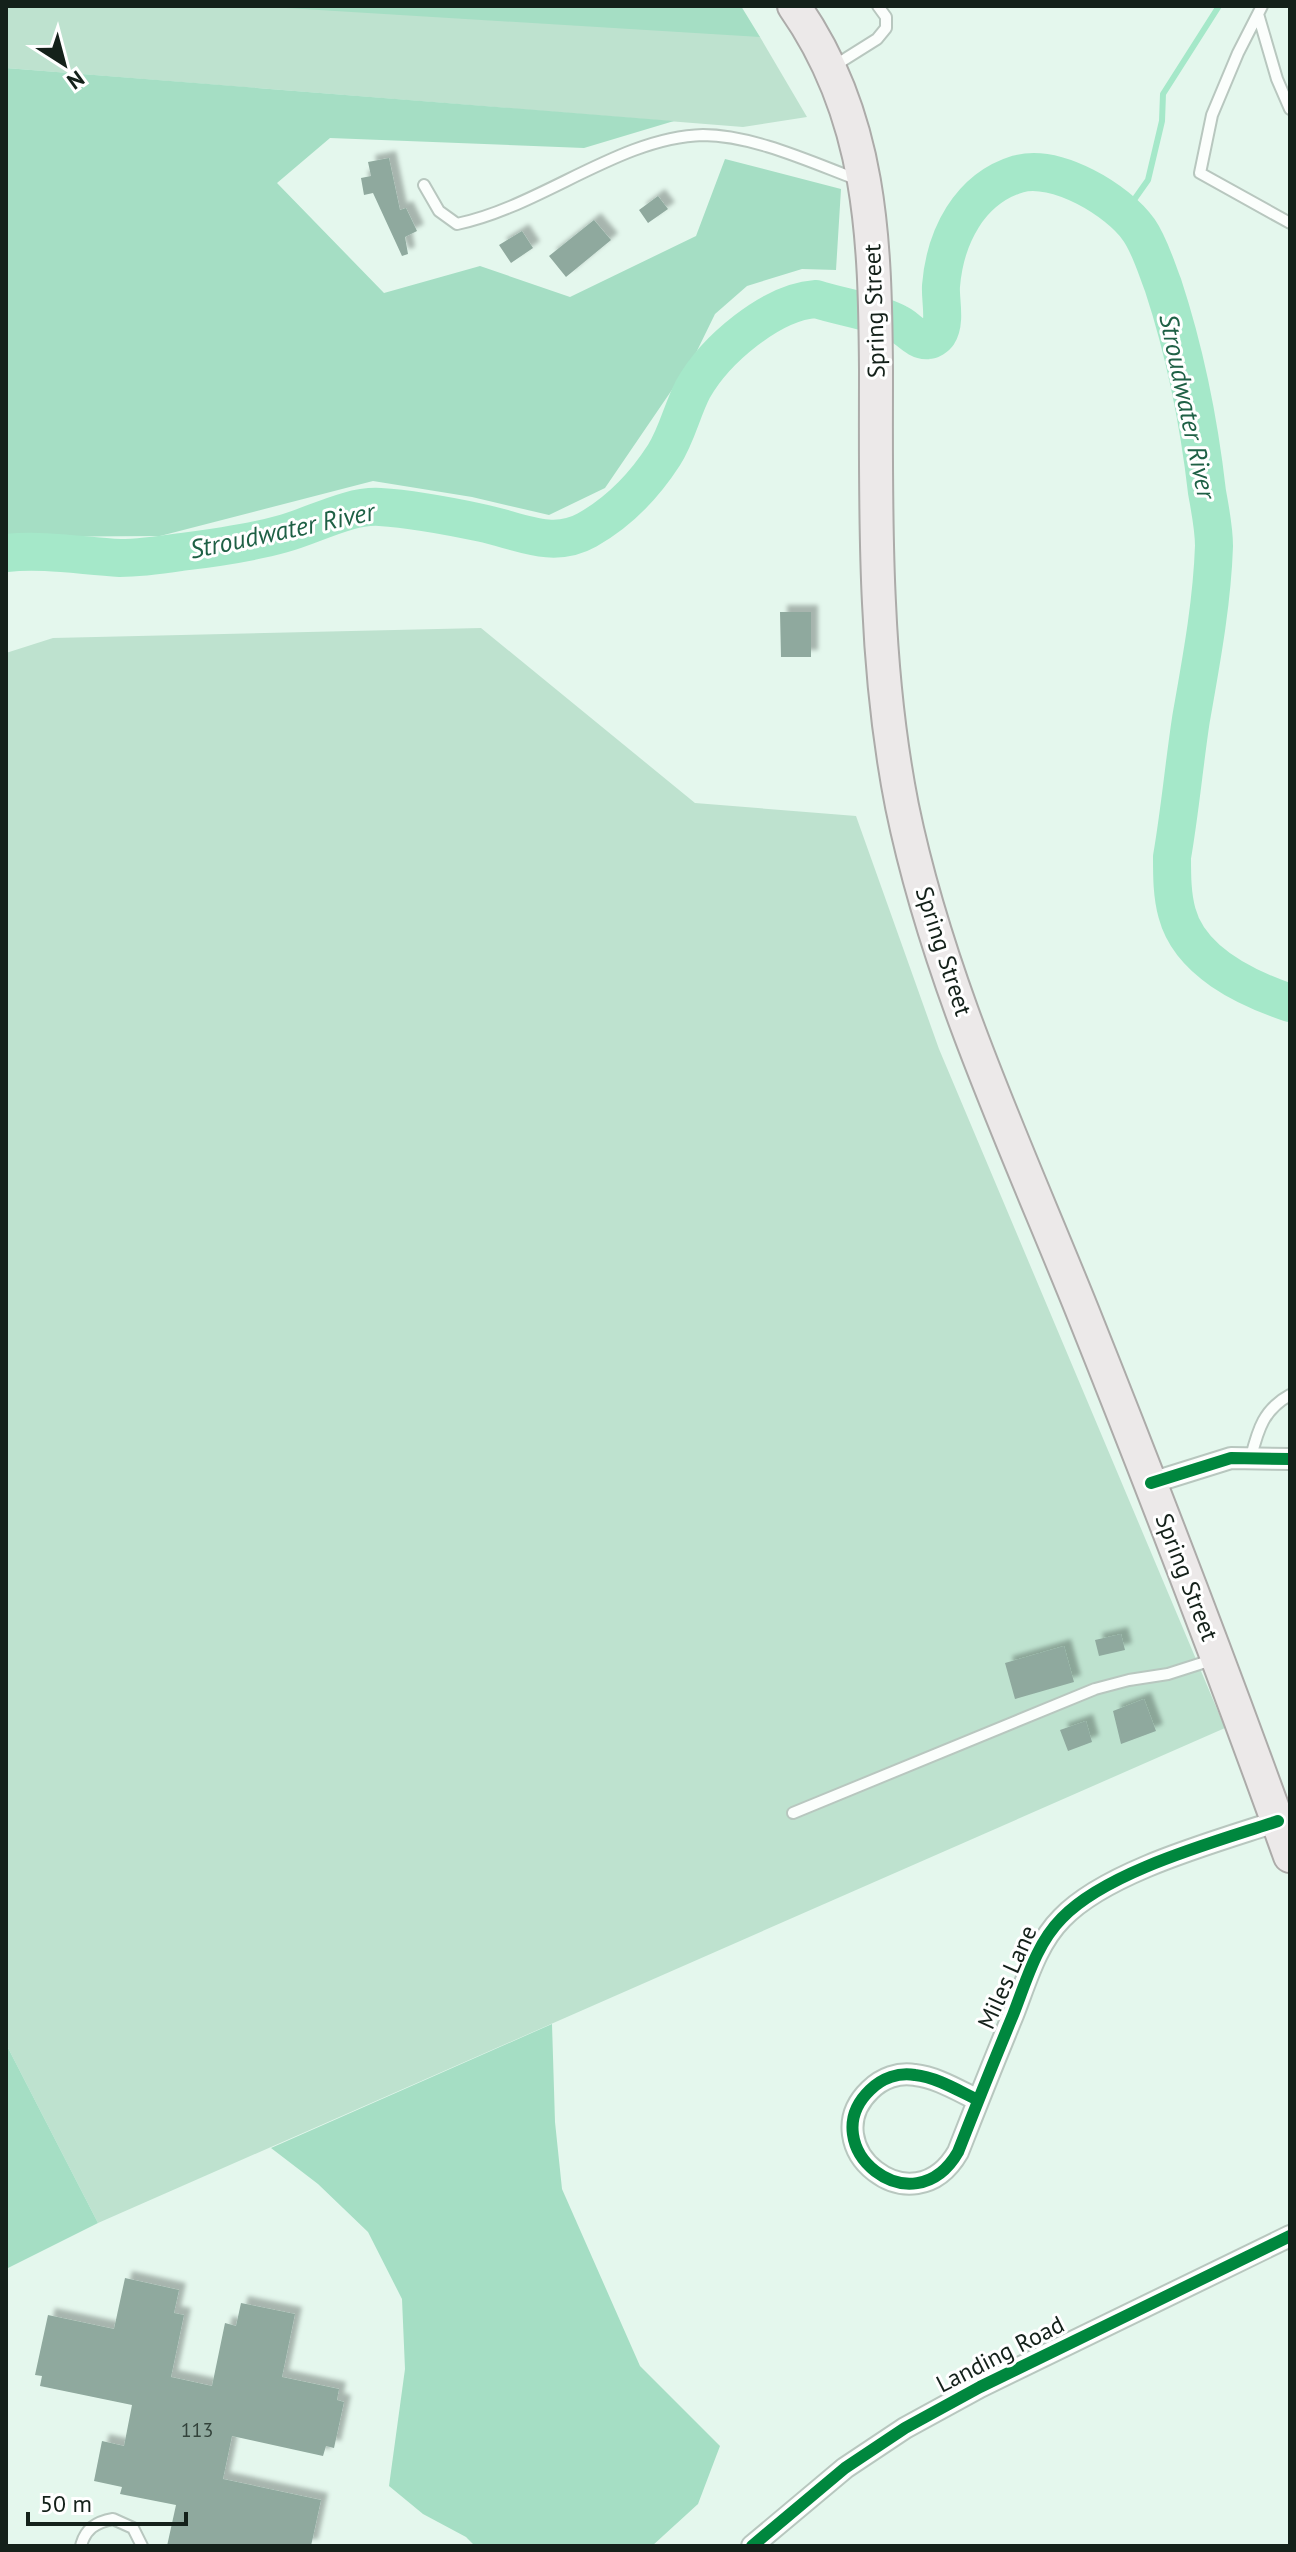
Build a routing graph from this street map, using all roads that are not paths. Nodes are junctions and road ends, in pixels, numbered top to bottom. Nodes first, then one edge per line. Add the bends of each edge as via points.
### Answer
1 (794, 6) edge
2 (878, 6) edge
3 (1260, 10) edge
4 (829, 69) junction
5 (1290, 109) edge
6 (865, 182) junction
7 (424, 185) dead end
8 (1290, 223) edge
9 (1290, 1395) edge
10 (1251, 1457) junction
11 (1290, 1459) edge
12 (1151, 1483) junction
13 (1217, 1658) junction
14 (793, 1813) dead end
15 (1278, 1821) junction
16 (1290, 1856) edge
17 (978, 2100) junction
18 (1290, 2236) edge
19 (81, 2546) edge
20 (142, 2546) edge
21 (752, 2546) edge

1 - 4 main road, Spring Street
2 - 4 lane via 886,28
3 - 5 lane
3 - 8 lane via 1212,115 1200,173
4 - 6 main road, Spring Street via 853,126
6 - 7 lane via 788,153 706,135 682,137 606,162 510,209 457,224 439,211
6 - 12 main road, Spring Street via 876,303 879,601 885,692 902,806 933,923 973,1040
9 - 10 lane via 1266,1414
10 - 11 street
10 - 12 street via 1214,1462
12 - 13 main road, Spring Street
13 - 14 lane via 1095,1689
13 - 15 main road, Spring Street
15 - 16 main road, Spring Street
15 - 17 street, Miles Lane via 1115,1881 1063,1917 1040,1948
17 - 17 street, Miles Lane via 953,2160 924,2181 887,2180 865,2163 856,2147 857,2110 865,2095 886,2079 920,2075
18 - 21 street, Landing Road via 905,2428 845,2468
19 - 20 lane via 93,2526 113,2519 133,2528

